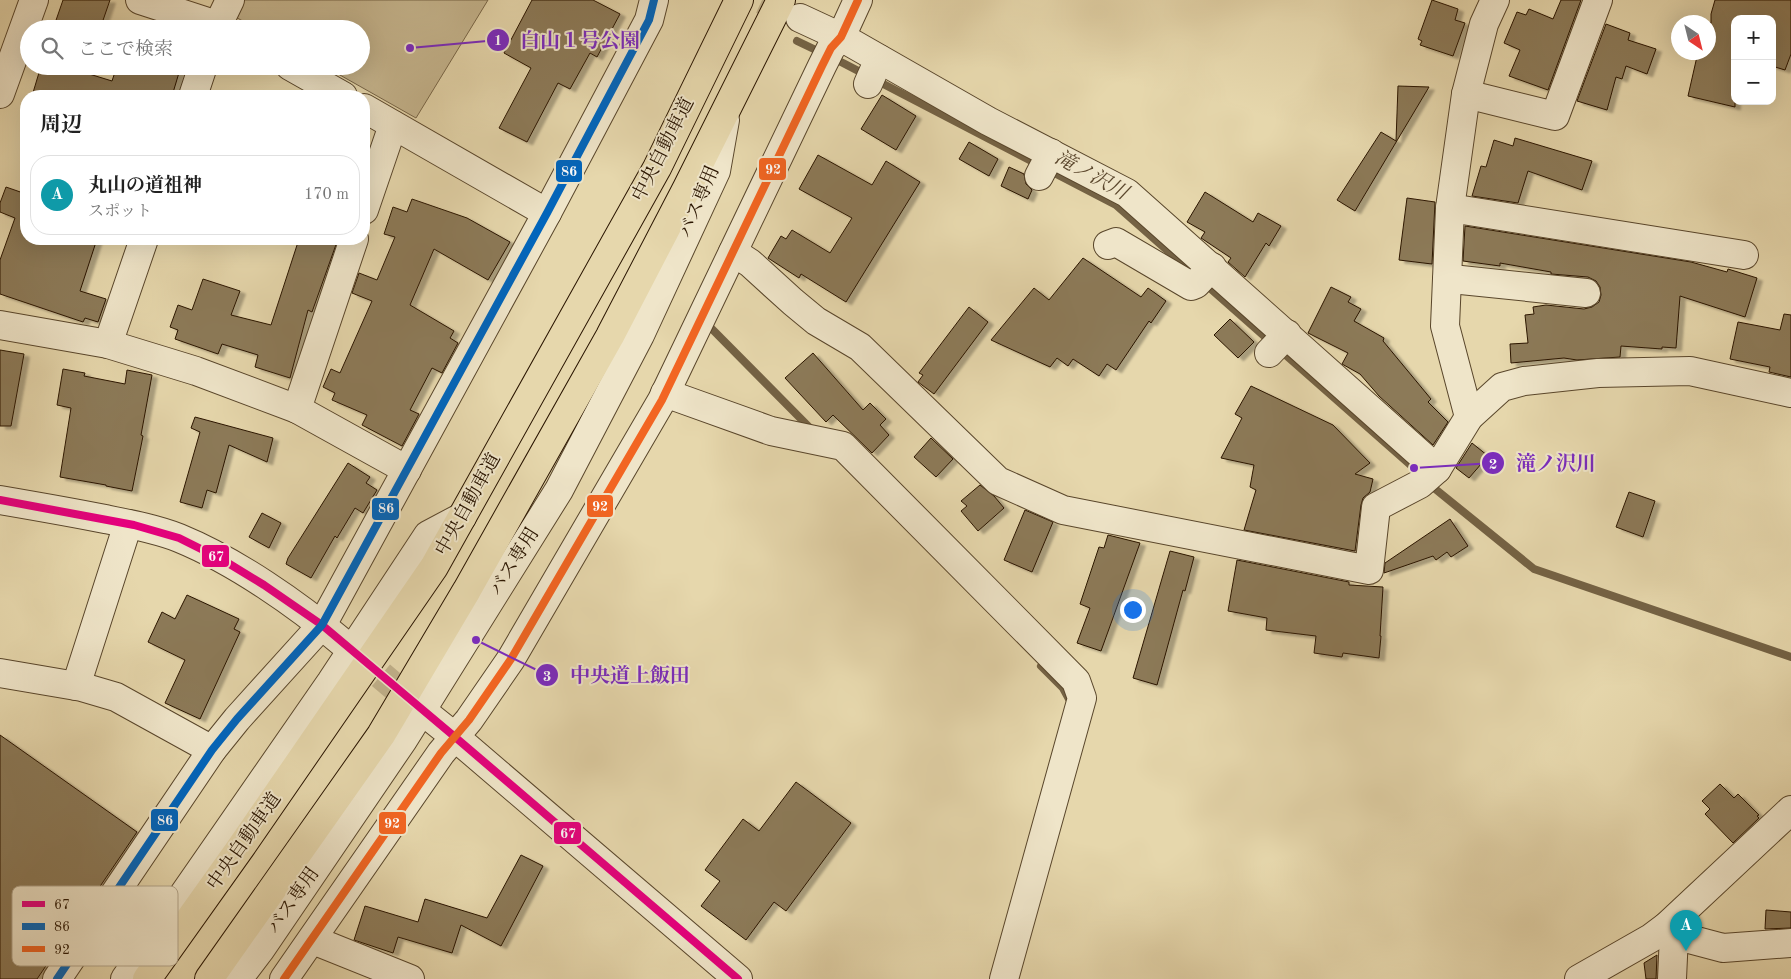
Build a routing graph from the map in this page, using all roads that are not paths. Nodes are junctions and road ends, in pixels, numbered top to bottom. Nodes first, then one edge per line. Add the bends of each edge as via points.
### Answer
1 (34, 0) edge
2 (140, 0) edge
3 (230, 0) edge
4 (654, 0) edge
5 (739, 0) edge
6 (858, 0) edge
7 (1495, 0) edge
8 (1598, 0) edge
9 (791, 9) edge
10 (27, 20) edge
11 (196, 20) edge
12 (222, 20) edge
13 (20, 39) edge
14 (831, 51) junction
15 (200, 75) edge
16 (306, 75) edge
17 (195, 90) edge
18 (332, 90) edge
19 (0, 94) edge
20 (1466, 94) junction
21 (370, 111) edge
22 (726, 111) junction
23 (393, 124) junction
24 (370, 192) edge
25 (1450, 208) junction
26 (547, 213) junction
27 (142, 245) edge
28 (352, 245) edge
29 (1108, 245) dead end
30 (733, 252) junction
31 (1744, 255) dead end
32 (1205, 274) junction
33 (1447, 280) junction
34 (1586, 293) dead end
35 (0, 325) edge
36 (108, 344) junction
37 (665, 393) junction
38 (1791, 393) edge
39 (297, 409) junction
40 (1469, 417) junction
41 (407, 470) junction
42 (1430, 476) junction
43 (0, 500) edge
44 (462, 517) junction
45 (128, 524) junction
46 (322, 625) junction
47 (343, 643) tunnel mouth
48 (0, 673) edge
49 (76, 686) junction
50 (430, 717) tunnel mouth
51 (455, 737) junction
52 (212, 750) junction
53 (1791, 810) edge
54 (121, 886) edge
55 (178, 903) edge
56 (1671, 930) junction
57 (178, 937) edge
58 (313, 940) junction
59 (1791, 943) edge
60 (67, 966) edge
61 (134, 966) edge
62 (157, 966) edge
63 (58, 979) edge
64 (125, 979) edge
65 (148, 979) edge
66 (209, 979) edge
67 (238, 979) edge
68 (284, 979) edge
69 (410, 979) edge
70 (738, 979) edge
71 (1004, 979) edge
72 (1578, 979) edge
73 (1672, 979) edge

1 - 10 street
2 - 11 street
3 - 12 street
4 - 26 street via 649,20
5 - 44 highway, 中央自動車道 via 657,168
6 - 14 street
7 - 20 street via 1484,24
8 - 20 street via 1554,116
9 - 14 street
9 - 22 highway, 中央自動車道
13 - 19 street
14 - 30 street
14 - 32 street via 874,70 1045,163 1127,193
15 - 17 street
16 - 18 street
20 - 25 street
21 - 23 street
22 - 66 highway, 中央自動車道 via 610,336 437,641 381,735
22 - 67 street, バス専用 via 716,171 640,335 560,490 403,740
23 - 24 street
23 - 26 street
25 - 31 street
25 - 33 street
26 - 41 street
27 - 36 street
28 - 39 street
29 - 32 street via 1116,242 1187,285 1191,286
30 - 37 street
30 - 42 street via 750,262 816,321 860,346 998,481 1063,510 1369,570 1376,507
32 - 42 street
33 - 34 street
33 - 40 street via 1445,326
35 - 36 street
36 - 39 street via 196,371
37 - 51 street via 511,659
37 - 71 street via 771,431 843,446 1076,681 1082,698
38 - 40 street via 1690,371 1598,373 1524,381 1502,387
39 - 41 street
40 - 42 street
41 - 46 street
43 - 45 street
44 - 55 street via 428,535 326,690
44 - 57 highway, 中央自動車道 via 429,574
45 - 46 street via 179,538 223,560
45 - 49 street
46 - 47 street
46 - 52 street
48 - 49 street
49 - 52 street via 116,697
50 - 51 street
51 - 58 street
51 - 70 street
52 - 54 street
53 - 56 street
56 - 59 street via 1723,948
56 - 72 street
56 - 73 street
58 - 68 street
58 - 69 street
60 - 63 street
61 - 64 street
62 - 65 highway, 中央自動車道

